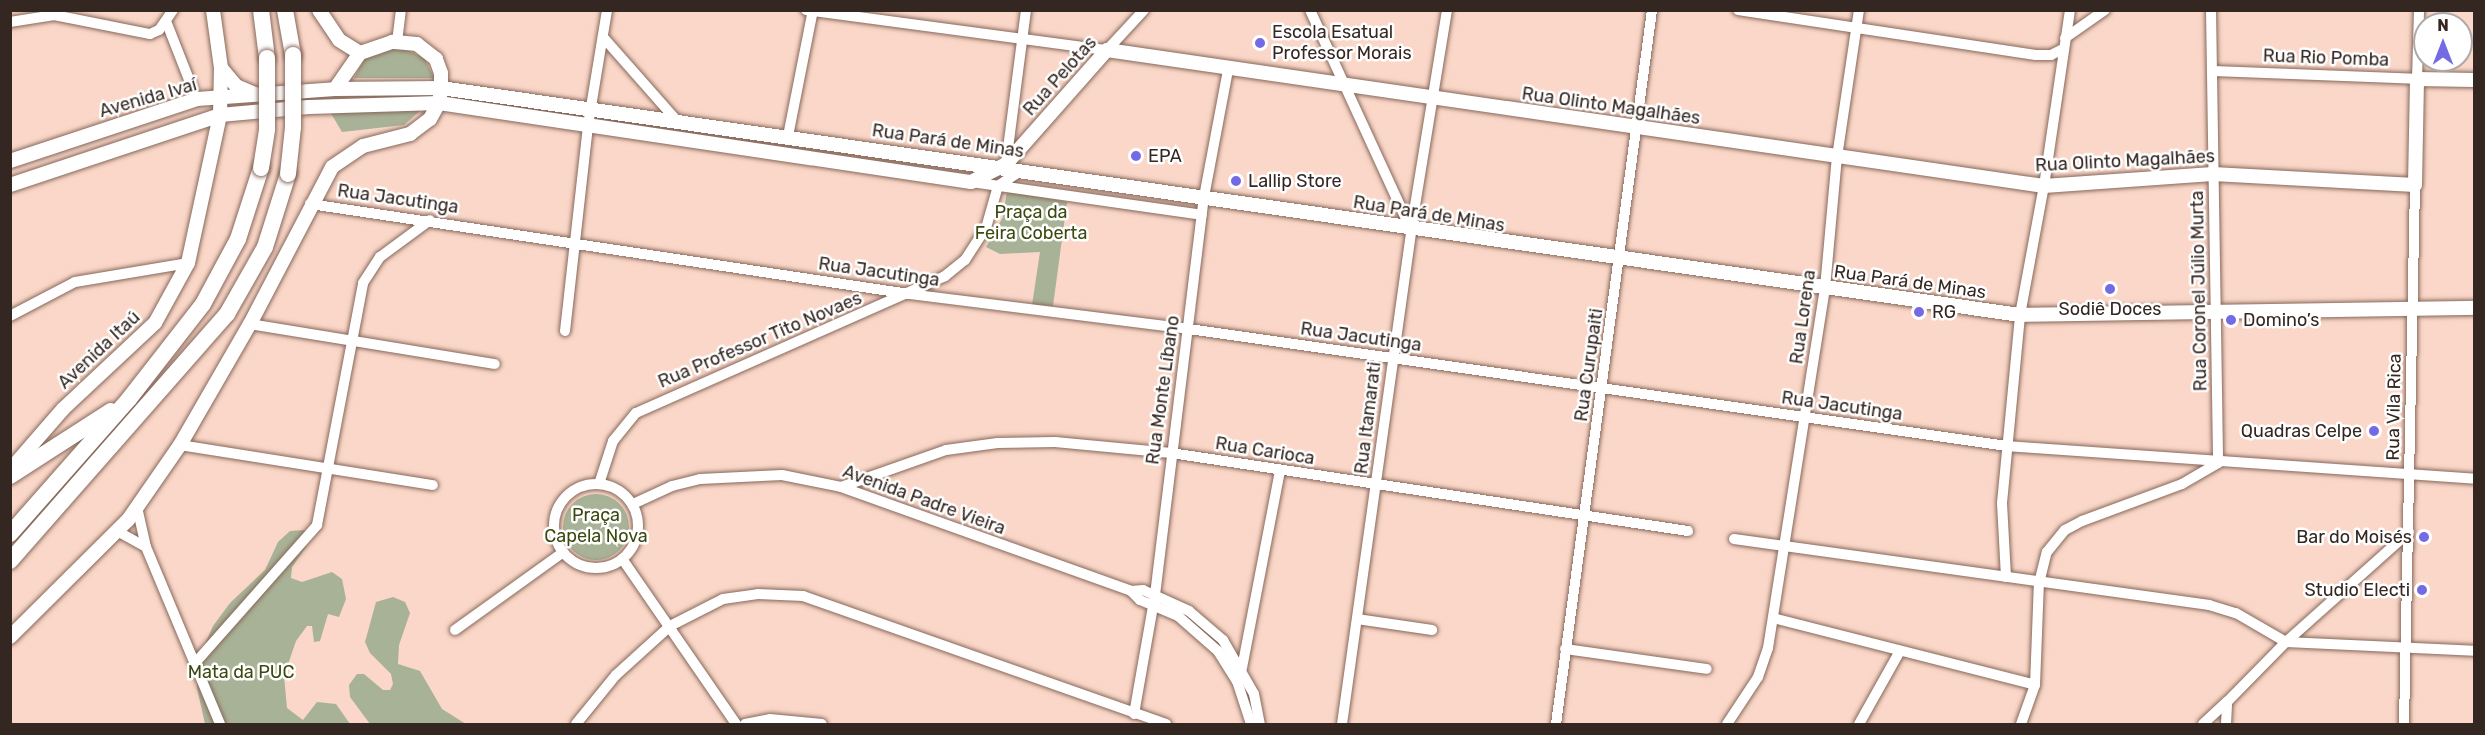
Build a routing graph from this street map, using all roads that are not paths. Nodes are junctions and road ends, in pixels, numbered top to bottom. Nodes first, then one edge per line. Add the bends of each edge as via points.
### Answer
1 (173, 10) edge
2 (213, 10) edge
3 (261, 10) edge
4 (285, 10) edge
5 (319, 10) edge
6 (401, 10) edge
7 (607, 10) edge
8 (1026, 10) edge
9 (1144, 10) edge
10 (1310, 10) edge
11 (1447, 10) edge
12 (1652, 10) edge
13 (1738, 10) edge
14 (1859, 10) edge
15 (2070, 10) edge
16 (2105, 10) edge
17 (2211, 10) edge
18 (2419, 10) edge
19 (810, 11) edge
20 (166, 21) junction
21 (10, 22) edge
22 (1856, 26) junction
23 (603, 37) junction
24 (2065, 38) junction
25 (1021, 39) junction
26 (397, 42) junction
27 (2063, 49) junction
28 (1107, 50) junction
29 (360, 54) junction
30 (221, 68) junction
31 (1228, 70) junction
32 (2212, 71) junction
33 (2417, 79) junction
34 (2475, 80) edge
35 (1345, 86) junction
36 (441, 88) junction
37 (193, 90) dead end
38 (335, 90) junction
39 (257, 95) junction
40 (220, 97) junction
41 (1436, 98) junction
42 (439, 103) junction
43 (309, 107) joint
44 (591, 109) junction
45 (220, 115) junction
46 (677, 121) junction
47 (588, 125) junction
48 (1635, 128) junction
49 (788, 136) junction
50 (1837, 157) junction
51 (10, 161) edge
52 (1004, 166) junction
53 (1022, 170) junction
54 (2213, 174) junction
55 (972, 182) junction
56 (10, 185) edge
57 (2415, 185) junction
58 (998, 186) junction
59 (2044, 186) junction
60 (1204, 197) junction
61 (310, 204) junction
62 (1202, 215) junction
63 (430, 220) junction
64 (1411, 230) junction
65 (577, 242) junction
66 (1620, 260) junction
67 (188, 263) junction
68 (1825, 288) junction
69 (909, 294) junction
70 (2414, 307) junction
71 (2475, 308) edge
72 (2218, 309) junction
73 (2020, 315) junction
74 (10, 316) edge
75 (250, 324) junction
76 (1189, 329) junction
77 (565, 331) dead end
78 (353, 339) junction
79 (1392, 358) junction
80 (495, 364) dead end
81 (1603, 390) junction
82 (129, 399) junction
83 (1804, 417) junction
84 (180, 445) junction
85 (2007, 446) junction
86 (1171, 453) junction
87 (2179, 460) junction
88 (2218, 463) junction
89 (10, 470) edge
90 (329, 471) junction
91 (1280, 471) junction
92 (10, 476) edge
93 (2410, 476) junction
94 (2475, 479) edge
95 (599, 484) junction
96 (2182, 484) junction
97 (433, 485) dead end
98 (1376, 486) junction
99 (841, 487) junction
100 (633, 504) junction
101 (137, 507) junction
102 (1584, 518) junction
103 (117, 531) junction
104 (1688, 531) dead end
105 (2409, 532) junction
106 (10, 534) edge
107 (1734, 539) dead end
108 (1785, 546) junction
109 (146, 547) junction
110 (562, 553) junction
111 (622, 560) junction
112 (10, 561) edge
113 (2006, 577) junction
114 (2039, 583) junction
115 (1154, 600) junction
116 (1773, 618) junction
117 (1357, 619) junction
118 (670, 626) junction
119 (455, 630) dead end
120 (1432, 630) dead end
121 (10, 637) edge
122 (2286, 642) junction
123 (2406, 648) junction
124 (1565, 649) junction
125 (1900, 651) junction
126 (2475, 651) edge
127 (196, 662) junction
128 (1242, 668) junction
129 (1707, 669) dead end
130 (2035, 685) junction
131 (2227, 702) junction
132 (1134, 714) junction
133 (220, 724) edge
134 (576, 724) edge
135 (736, 724) edge
136 (745, 724) edge
137 (822, 724) edge
138 (1166, 724) edge
139 (1251, 724) edge
140 (1260, 724) edge
141 (1342, 724) edge
142 (1556, 724) edge
143 (1727, 724) edge
144 (1859, 724) edge
145 (2020, 724) edge
146 (2203, 724) edge
147 (2226, 724) edge
148 (2404, 724) edge

1 - 20 street
2 - 30 main road, Avenida Itaú
3 - 82 highway, bridge via 267,58 267,129 261,168 238,239 203,304
4 - 112 highway, bridge via 293,55 293,127 288,174 265,247 227,314
5 - 29 main road via 339,40
6 - 26 street
7 - 23 street
8 - 25 street
9 - 28 street, Rua Pelotas
10 - 35 street
11 - 41 street, Rua Itamarati
12 - 48 street, Rua Curupaiti
13 - 22 street
14 - 22 street, Rua Lorena
15 - 24 street
16 - 24 street
17 - 32 street, Rua Coronel Júlio Murta
18 - 33 street, Rua Vila Rica
19 - 25 street, Rua Olinto Magalhães
19 - 49 street
20 - 21 street via 150,34 65,16
20 - 37 street
22 - 27 street via 2036,55 2052,55
22 - 50 street, Rua Lorena
23 - 44 street
23 - 46 street
24 - 27 street
25 - 28 street, Rua Olinto Magalhães
25 - 52 street
26 - 29 main road
26 - 36 main road via 417,44 436,59
27 - 59 street
28 - 31 main road, Rua Olinto Magalhães
28 - 52 main road, Rua Pelotas
29 - 38 main road
30 - 39 main road via 236,86
30 - 40 main road, Avenida Itaú
31 - 35 main road, Rua Olinto Magalhães
31 - 60 street, Rua Monte Líbano
32 - 33 street, Rua Rio Pomba
32 - 54 street, Rua Coronel Júlio Murta
33 - 34 main road, Rua Rio Pomba
33 - 57 main road, Rua Vila Rica
35 - 41 main road, Rua Olinto Magalhães
35 - 64 street
36 - 38 main road, Rua Pará de Minas
36 - 42 main road
36 - 44 main road, Rua Pará de Minas
38 - 39 main road, Avenida Ivaí
39 - 40 main road, Avenida Ivaí
40 - 45 main road, Avenida Itaú
40 - 51 main road, Avenida Ivaí via 170,106
41 - 48 main road, Rua Olinto Magalhães
41 - 64 street, Rua Itamarati
42 - 43 main road, Rua Pará de Minas
42 - 47 main road, Rua Pará de Minas
42 - 61 main road via 423,127 363,146 332,167
43 - 45 main road, Avenida Ivaí
44 - 46 main road, Rua Pará de Minas
44 - 47 street
45 - 56 main road, Avenida Ivaí
45 - 67 main road, Avenida Itaú
46 - 49 main road, Rua Pará de Minas
47 - 55 main road, Rua Pará de Minas
47 - 65 street
48 - 50 main road, Rua Olinto Magalhães
48 - 66 street, Rua Curupaiti
49 - 52 main road, Rua Pará de Minas
50 - 59 main road, Rua Olinto Magalhães
50 - 68 street, Rua Lorena
52 - 53 main road, Rua Pará de Minas
52 - 55 main road, Rua Pelotas
53 - 58 street
53 - 60 main road, Rua Pará de Minas
54 - 57 main road, Rua Olinto Magalhães
54 - 59 main road, Rua Olinto Magalhães
54 - 72 street, Rua Coronel Júlio Murta
55 - 58 street, Rua Pará de Minas
57 - 70 street, Rua Vila Rica
58 - 62 street, Rua Pará de Minas
58 - 69 street, Rua Professor Tito Novaes via 986,228 965,260 930,286
59 - 73 street
60 - 62 street, Rua Monte Líbano
60 - 64 main road, Rua Pará de Minas
61 - 63 street, Rua Jacutinga
61 - 75 main road
62 - 76 street, Rua Monte Líbano
63 - 65 street, Rua Jacutinga
63 - 78 street via 369,268
64 - 66 main road, Rua Pará de Minas
64 - 79 street, Rua Itamarati
65 - 69 street, Rua Jacutinga
65 - 77 street
66 - 68 main road, Rua Pará de Minas
66 - 81 street, Rua Curupaiti
67 - 74 street via 75,282
67 - 89 main road, Avenida Itaú via 155,323 63,409
68 - 73 main road, Rua Pará de Minas
68 - 83 street, Rua Lorena
69 - 76 street, Rua Jacutinga
69 - 95 street, Rua Professor Tito Novaes via 636,413 613,441
70 - 71 main road, Rua Pará de Minas
70 - 72 main road, Rua Pará de Minas
70 - 93 street, Rua Vila Rica
72 - 73 main road, Rua Pará de Minas
72 - 88 street, Rua Coronel Júlio Murta
73 - 85 street
75 - 78 street
75 - 84 main road
76 - 79 street, Rua Jacutinga
76 - 86 street, Rua Monte Líbano
78 - 80 street
78 - 90 street
79 - 81 street, Rua Jacutinga
79 - 98 street, Rua Itamarati
81 - 83 street, Rua Jacutinga
81 - 102 street, Rua Curupaiti
82 - 92 highway
82 - 106 highway
83 - 85 street, Rua Jacutinga
83 - 108 street, Rua Lorena
84 - 90 street
84 - 101 main road
85 - 87 street, Rua Jacutinga
85 - 113 street via 2002,502
86 - 91 street, Rua Carioca
86 - 99 street, Rua Carioca via 1055,442 998,443 946,450
86 - 115 street, Rua Monte Líbano
87 - 88 street, Rua Jacutinga
87 - 96 street
88 - 93 street, Rua Jacutinga
88 - 96 street
90 - 97 street
90 - 127 street via 317,525
91 - 98 street, Rua Carioca
91 - 128 street
93 - 94 street, Rua Jacutinga
93 - 105 street, Rua Vila Rica
95 - 100 street via 618,490
95 - 110 street via 575,490 558,506 553,522
96 - 114 street via 2066,530 2046,552
98 - 102 street, Rua Carioca
98 - 117 street, Rua Itamarati
99 - 100 street, Avenida Padre Vieira via 782,475 729,475 672,486
99 - 115 street, Avenida Padre Vieira
100 - 111 street via 638,534
101 - 103 main road
101 - 109 street
102 - 104 street, Rua Carioca
102 - 124 street, Rua Curupaiti
103 - 109 street
103 - 121 main road
105 - 122 street
105 - 123 street, Rua Vila Rica
107 - 108 street
108 - 113 street
108 - 116 street, Rua Lorena
109 - 127 street
110 - 111 street via 572,562 597,569
110 - 119 street
111 - 118 street
113 - 114 street
114 - 122 street via 2209,605 2236,613
114 - 130 street
115 - 128 street via 1189,611 1223,640
115 - 132 street, Rua Monte Líbano
115 - 139 street via 1218,651 1238,681
116 - 125 street
116 - 143 street, Rua Lorena via 1758,677
117 - 120 street
117 - 141 street, Rua Itamarati
118 - 132 street via 723,599 758,594 803,596
118 - 134 street via 616,675
118 - 135 street
122 - 123 street
122 - 131 street
123 - 126 street
123 - 148 street, Rua Vila Rica
124 - 129 street
124 - 142 street, Rua Curupaiti
125 - 130 street
125 - 144 street
127 - 133 street
128 - 140 street via 1254,694
130 - 145 street
131 - 146 street
131 - 147 street
132 - 138 street
136 - 137 street via 770,719

